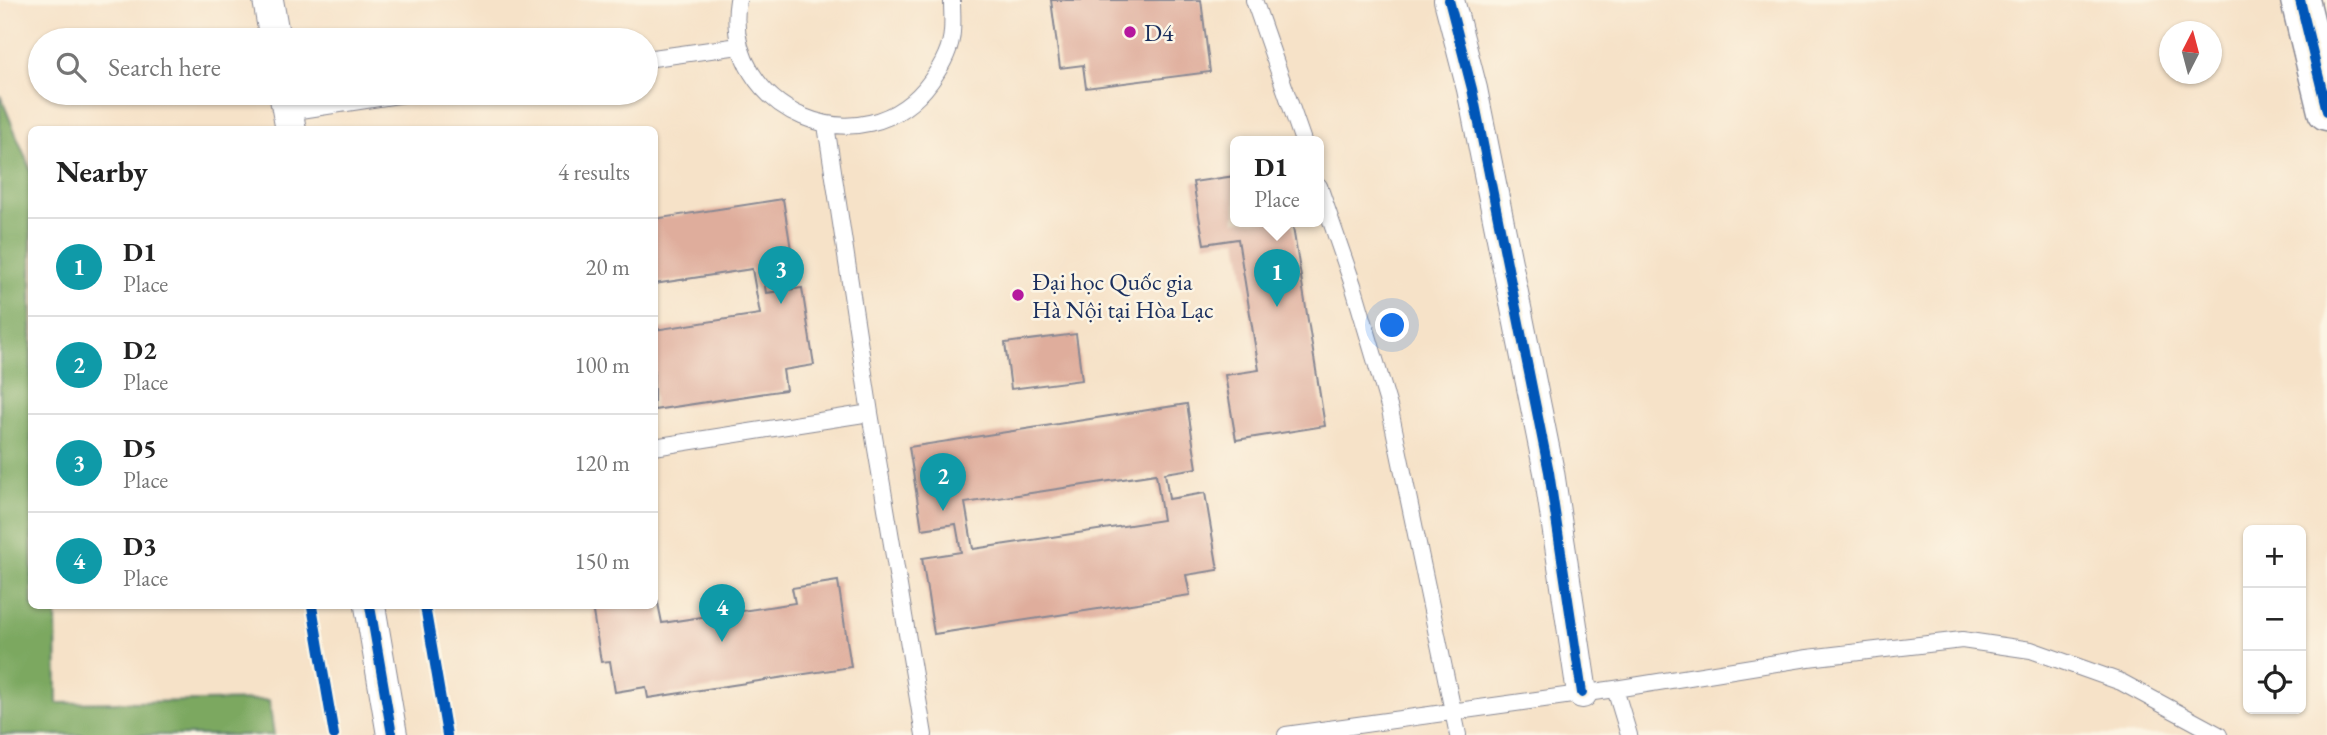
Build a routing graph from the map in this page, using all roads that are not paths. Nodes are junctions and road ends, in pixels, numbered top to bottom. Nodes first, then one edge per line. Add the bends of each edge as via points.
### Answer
1 (268, 0) edge
2 (738, 0) edge
3 (952, 0) edge
4 (1254, 0) edge
5 (1449, 0) edge
6 (2300, 0) edge
7 (273, 28) edge
8 (739, 46) junction
9 (658, 57) edge
10 (328, 105) edge
11 (287, 111) edge
12 (2327, 111) edge
13 (826, 125) junction
14 (1301, 136) edge
15 (1324, 201) edge
16 (870, 414) junction
17 (658, 446) edge
18 (370, 609) edge
19 (1615, 689) junction
20 (1582, 693) junction
21 (1453, 711) junction
22 (391, 735) edge
23 (924, 735) edge
24 (1286, 735) edge
25 (1458, 735) edge
26 (1629, 735) edge
27 (2220, 735) edge

1 - 7 street
2 - 8 lane
3 - 13 lane via 952,34 942,67 921,94 893,115 860,125
4 - 14 lane
5 - 20 street via 1472,89 1549,472
6 - 12 highway
8 - 9 lane
8 - 13 lane via 751,74 771,98 796,115
10 - 11 lane
13 - 16 lane
15 - 21 lane via 1390,410
16 - 17 lane
16 - 23 lane
18 - 22 street
19 - 20 lane
19 - 26 lane
19 - 27 lane via 1808,658 1962,640 2031,650 2121,682
20 - 21 lane
21 - 24 lane
21 - 25 lane

